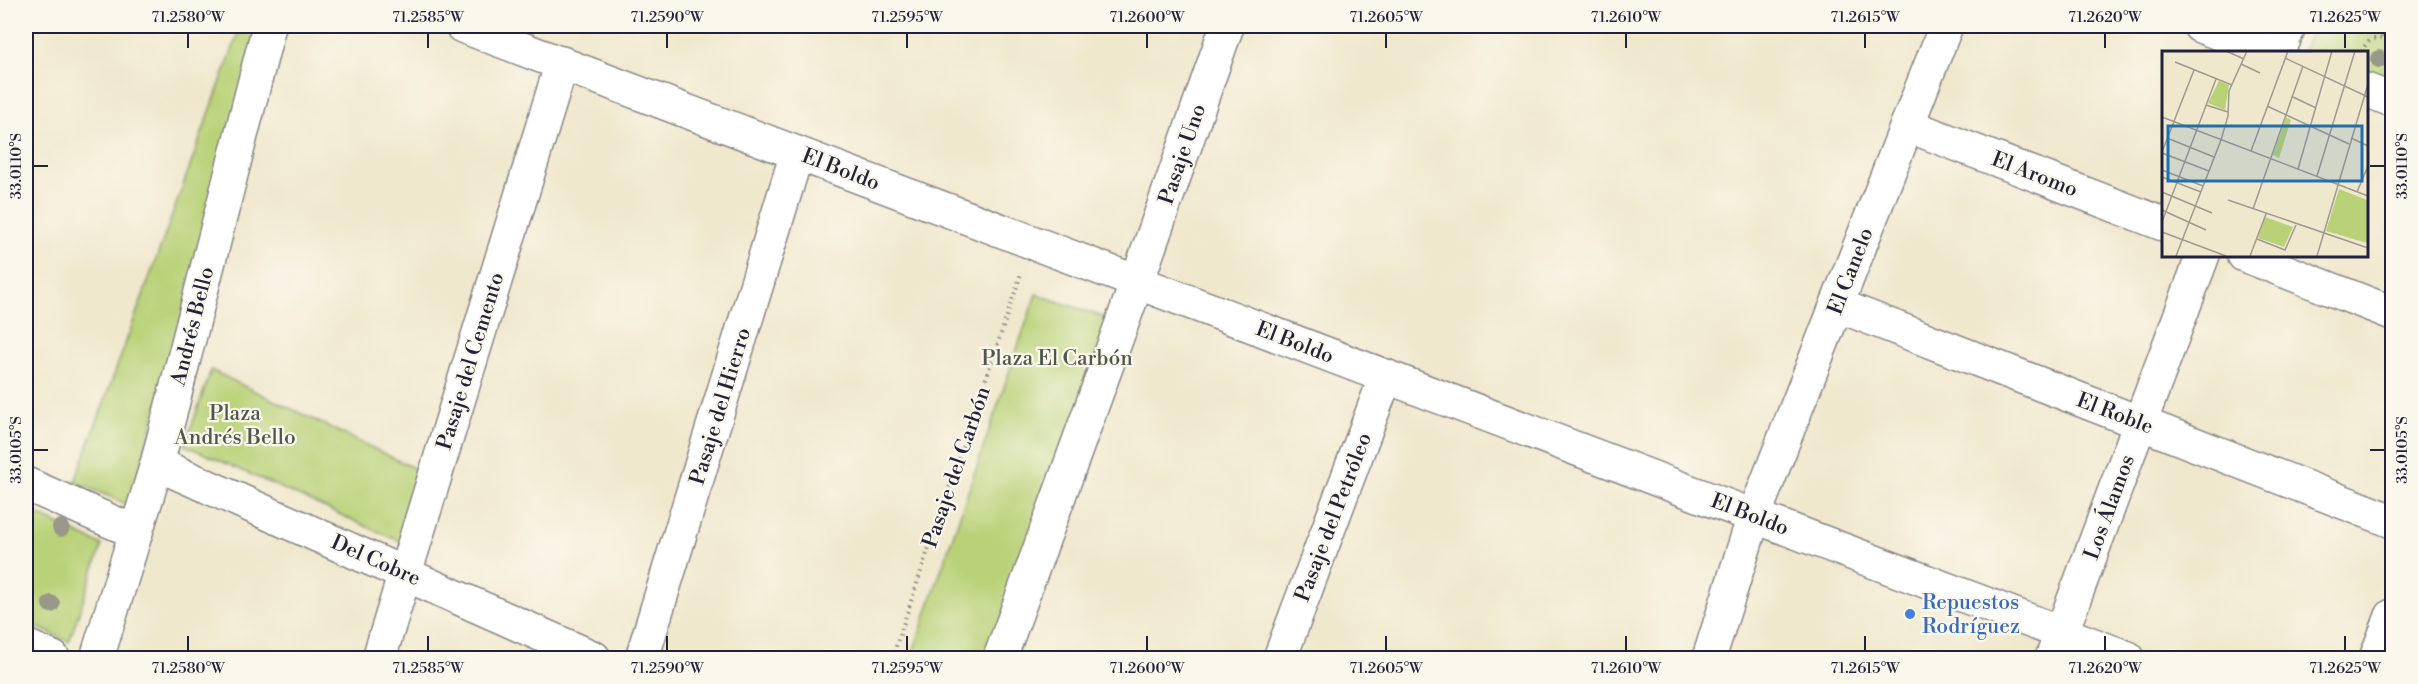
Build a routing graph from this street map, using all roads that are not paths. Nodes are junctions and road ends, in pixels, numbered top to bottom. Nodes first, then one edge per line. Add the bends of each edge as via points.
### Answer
1 (269, 26) edge
2 (462, 26) edge
3 (1227, 26) edge
4 (1946, 26) edge
5 (2200, 26) edge
6 (2289, 26) edge
7 (2266, 51) edge
8 (2279, 51) edge
9 (562, 63) junction
10 (2367, 90) edge
11 (2392, 100) edge
12 (1907, 125) junction
13 (797, 153) junction
14 (2162, 224) edge
15 (2203, 256) edge
16 (2247, 256) edge
17 (1137, 282) junction
18 (1837, 305) junction
19 (2392, 313) edge
20 (1386, 376) junction
21 (2140, 423) junction
22 (157, 464) junction
23 (26, 484) edge
24 (1754, 516) junction
25 (2392, 521) edge
26 (135, 532) junction
27 (405, 573) junction
28 (2392, 616) edge
29 (26, 646) edge
30 (2057, 646) edge
31 (53, 658) edge
32 (97, 658) edge
33 (378, 658) edge
34 (594, 658) edge
35 (642, 658) edge
36 (1000, 658) edge
37 (1280, 658) edge
38 (1709, 658) edge
39 (2128, 658) edge
40 (2376, 658) edge

1 - 22 street, Andrés Bello
2 - 9 street, El Boldo
3 - 17 street, Pasaje Uno
4 - 12 street, El Canelo
5 - 7 street
6 - 8 street
9 - 13 street, El Boldo
9 - 27 street, Pasaje del Cemento
10 - 11 street
12 - 14 street, El Aromo
12 - 18 street, El Canelo
13 - 17 street, El Boldo
13 - 35 street, Pasaje del Hierro
15 - 21 street, Los Álamos
16 - 19 street
17 - 20 street, El Boldo
17 - 36 street
18 - 21 street, El Roble
18 - 24 street, El Canelo
20 - 24 street, El Boldo
20 - 37 street, Pasaje del Petróleo
21 - 25 street, El Roble
21 - 30 street, Los Álamos
22 - 26 street, Andrés Bello
22 - 27 street, Del Cobre
23 - 26 street
24 - 30 street, El Boldo
24 - 38 street, El Canelo
26 - 32 street, Andrés Bello
27 - 33 street, Pasaje del Cemento
27 - 34 street, Del Cobre
28 - 40 street
29 - 31 street
30 - 39 street, El Boldo

